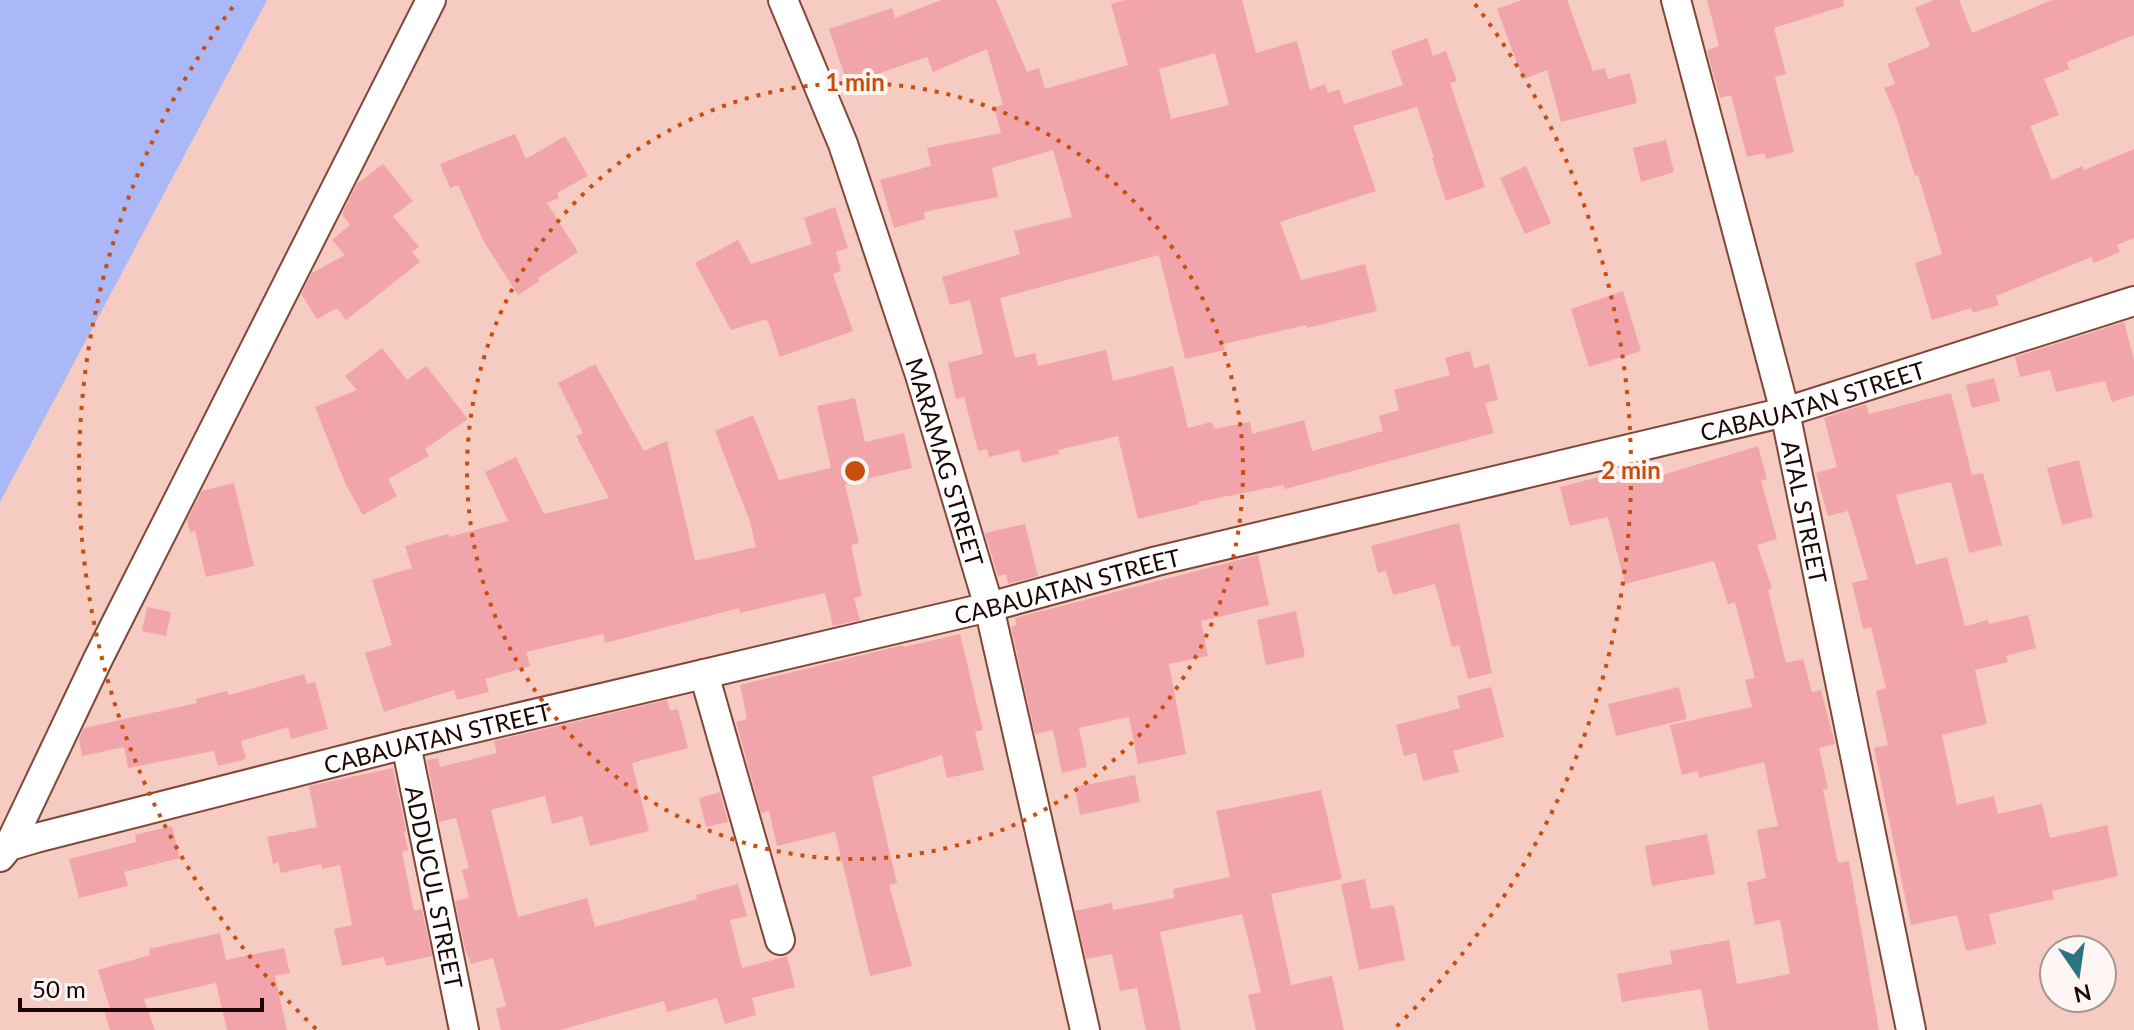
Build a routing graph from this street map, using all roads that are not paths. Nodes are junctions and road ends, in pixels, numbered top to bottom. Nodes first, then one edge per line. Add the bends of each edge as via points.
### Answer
1 (431, 0) edge
2 (783, 0) edge
3 (1676, 0) edge
4 (2134, 301) edge
5 (1785, 412) junction
6 (989, 607) junction
7 (704, 674) junction
8 (406, 744) junction
9 (4, 851) edge
10 (780, 940) dead end
11 (464, 1030) edge
12 (1085, 1030) edge
13 (1911, 1030) edge

1 - 9 street
2 - 6 street, MARAMAG STREET via 852,173 920,375
3 - 5 street, ATAL STREET
4 - 5 street, CABAUATAN STREET
5 - 6 street, CABAUATAN STREET via 1157,561
5 - 13 street, ATAL STREET
6 - 7 street, CABAUATAN STREET
6 - 12 street, MARAMAG STREET
7 - 8 street, CABAUATAN STREET
7 - 10 street
8 - 9 street, CABAUATAN STREET
8 - 11 street, ADDUCUL STREET

